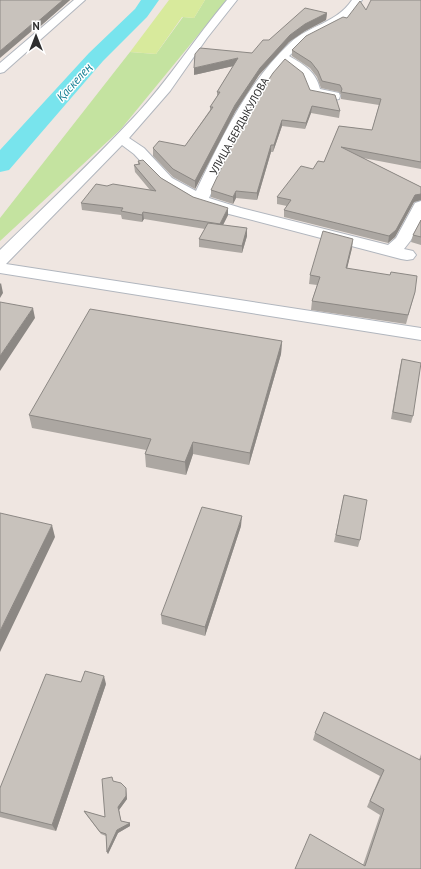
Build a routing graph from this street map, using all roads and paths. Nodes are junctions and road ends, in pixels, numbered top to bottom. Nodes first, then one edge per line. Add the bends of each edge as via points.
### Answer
1 (61, 0) edge
2 (232, 0) edge
3 (357, 0) edge
4 (79, 1) edge
5 (282, 57) junction
6 (3, 64) edge
7 (334, 96) edge
8 (121, 138) junction
9 (200, 200) junction
10 (421, 206) edge
11 (2, 267) edge
12 (421, 334) edge

1 - 4 street
2 - 8 street via 166,88
3 - 5 street, УЛИЦА БЕРДЫКУЛОВА via 334,24 301,39
4 - 6 street
5 - 7 street via 308,75 314,92
5 - 9 street, УЛИЦА БЕРДЫКУЛОВА via 257,89 229,139
8 - 9 street via 153,164 166,181
8 - 11 street
9 - 10 street via 399,253
11 - 12 street

